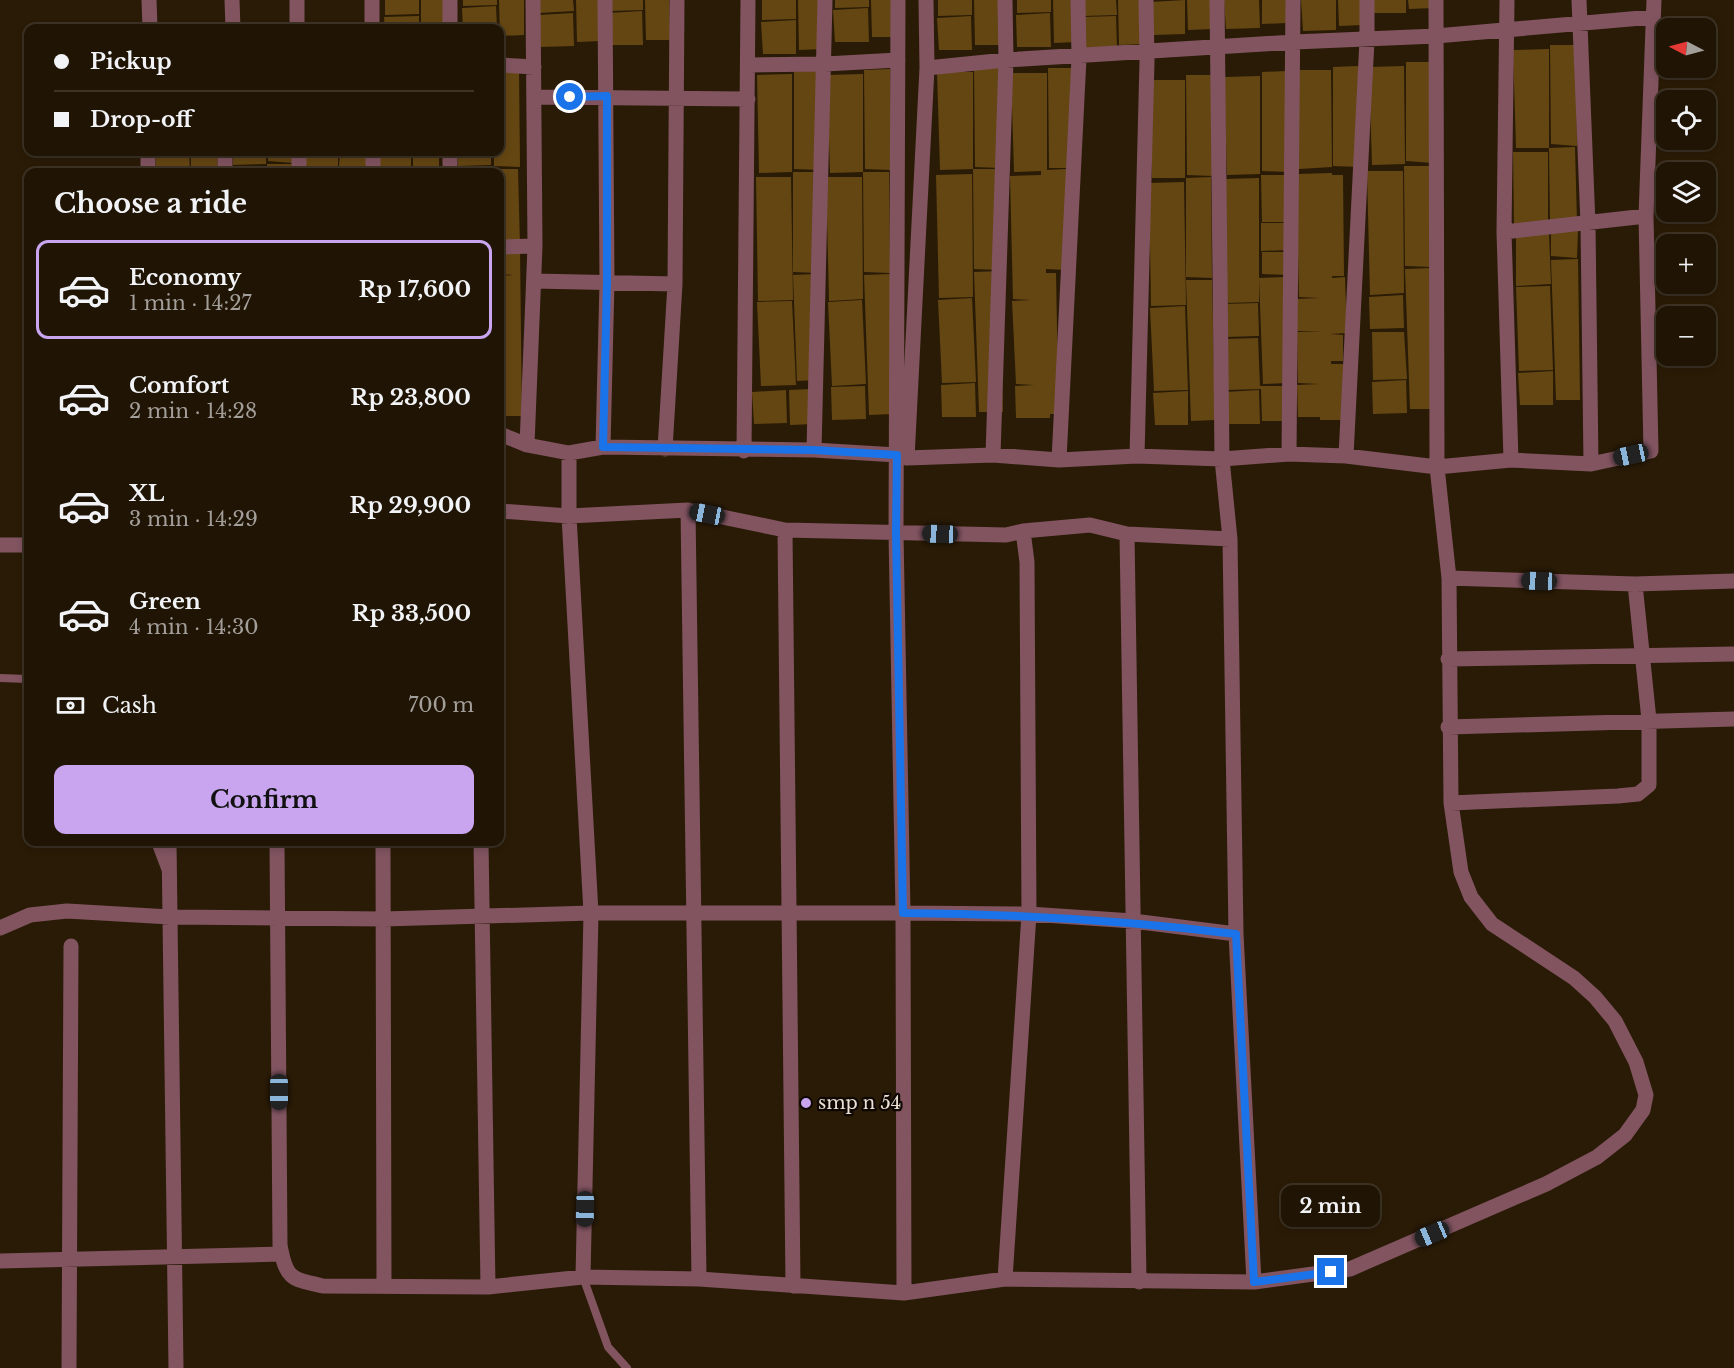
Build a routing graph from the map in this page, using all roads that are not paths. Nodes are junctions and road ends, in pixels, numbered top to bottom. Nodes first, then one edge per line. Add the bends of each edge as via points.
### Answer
1 (149, 0) edge
2 (232, 0) edge
3 (297, 0) edge
4 (372, 0) edge
5 (450, 0) edge
6 (533, 0) edge
7 (606, 0) edge
8 (677, 0) edge
9 (748, 0) edge
10 (825, 0) edge
11 (898, 0) edge
12 (926, 0) edge
13 (1005, 0) edge
14 (1078, 0) edge
15 (1146, 0) edge
16 (1217, 0) edge
17 (1293, 0) edge
18 (1367, 0) edge
19 (1436, 0) edge
20 (1507, 0) edge
21 (1579, 0) edge
22 (1653, 0) edge
23 (1653, 17) junction
24 (1579, 23) junction
25 (150, 24) edge
26 (232, 24) edge
27 (297, 24) edge
28 (372, 24) edge
29 (450, 24) edge
30 (1507, 30) junction
31 (1436, 36) junction
32 (1367, 40) junction
33 (1294, 42) junction
34 (1217, 47) junction
35 (1146, 52) junction
36 (1079, 57) junction
37 (898, 60) junction
38 (1006, 60) junction
39 (825, 64) junction
40 (504, 65) edge
41 (748, 65) junction
42 (534, 67) junction
43 (927, 68) junction
44 (607, 96) junction
45 (534, 97) junction
46 (678, 99) junction
47 (748, 99) junction
48 (1646, 216) junction
49 (1588, 224) junction
50 (1504, 232) junction
51 (535, 246) junction
52 (504, 247) edge
53 (534, 281) junction
54 (607, 282) junction
55 (675, 284) junction
56 (504, 436) edge
57 (527, 445) junction
58 (603, 447) junction
59 (665, 449) junction
60 (814, 450) junction
61 (744, 451) junction
62 (569, 453) junction
63 (993, 454) junction
64 (1289, 454) junction
65 (1137, 456) junction
66 (1346, 456) junction
67 (902, 457) junction
68 (1222, 459) junction
69 (1059, 460) junction
70 (1511, 460) junction
71 (1591, 464) junction
72 (1437, 467) junction
73 (688, 510) junction
74 (504, 511) edge
75 (569, 516) junction
76 (785, 530) junction
77 (1023, 531) junction
78 (896, 532) junction
79 (1127, 534) junction
80 (1230, 539) junction
81 (0, 545) edge
82 (24, 545) edge
83 (1449, 578) junction
84 (1734, 581) edge
85 (1635, 584) junction
86 (1642, 654) junction
87 (1734, 654) edge
88 (1448, 659) junction
89 (0, 678) edge
90 (24, 679) edge
91 (1734, 719) edge
92 (1649, 720) junction
93 (1448, 727) junction
94 (1451, 803) junction
95 (157, 846) edge
96 (169, 846) edge
97 (277, 846) edge
98 (383, 846) edge
99 (481, 846) edge
100 (170, 880) junction
101 (591, 913) junction
102 (693, 913) junction
103 (790, 913) junction
104 (903, 913) junction
105 (483, 914) junction
106 (1029, 914) junction
107 (170, 917) junction
108 (280, 917) junction
109 (384, 919) junction
110 (1133, 921) junction
111 (0, 928) edge
112 (1236, 934) junction
113 (71, 946) dead end
114 (282, 1254) junction
115 (175, 1257) junction
116 (71, 1260) junction
117 (0, 1261) edge
118 (583, 1277) junction
119 (699, 1279) junction
120 (1005, 1279) junction
121 (1139, 1282) junction
122 (1254, 1282) junction
123 (384, 1285) junction
124 (793, 1286) junction
125 (488, 1287) junction
126 (904, 1293) junction
127 (69, 1368) edge
128 (176, 1368) edge
129 (627, 1368) edge

1 - 25 street
2 - 26 street
3 - 27 street
4 - 28 street
5 - 29 street
6 - 42 street
7 - 44 street
8 - 46 street
9 - 41 street
10 - 39 street
11 - 37 street
12 - 43 street
13 - 38 street
14 - 36 street
15 - 35 street
16 - 34 street
17 - 33 street
18 - 32 street
19 - 31 street
20 - 30 street
21 - 24 street
22 - 23 street
23 - 24 street
23 - 48 street
24 - 30 street
24 - 49 street
30 - 31 street
30 - 50 street
31 - 32 street
31 - 72 street
32 - 33 street
32 - 66 street
33 - 34 street
33 - 64 street
34 - 35 street
34 - 68 street
35 - 36 street
35 - 65 street
36 - 38 street
36 - 69 street
37 - 39 street
37 - 67 street
38 - 43 street
38 - 63 street
39 - 41 street
39 - 60 street
40 - 42 street
41 - 47 street
42 - 45 street
43 - 67 street
44 - 45 street
44 - 46 street
44 - 54 street
45 - 51 street
46 - 47 street
46 - 55 street
47 - 61 street
48 - 49 street
48 - 71 street via 1651,451
49 - 50 street
49 - 71 street
50 - 70 street
51 - 52 street
51 - 53 street
53 - 54 street
53 - 57 street
54 - 55 street
54 - 58 street
55 - 59 street
56 - 57 street
57 - 62 street
58 - 59 street
58 - 62 street
59 - 61 street
60 - 61 street
60 - 67 street
62 - 75 street
63 - 67 street
63 - 69 street
64 - 66 street
64 - 68 street
65 - 68 street
65 - 69 street
66 - 72 street
67 - 78 street
68 - 80 street
70 - 71 street
70 - 72 street
72 - 83 street
73 - 75 street
73 - 76 street
73 - 102 street
74 - 75 street
75 - 101 street
76 - 78 street
76 - 103 street
77 - 78 street via 1006,535
77 - 79 street via 1090,525
77 - 106 street via 1027,562
78 - 104 street
79 - 80 street
79 - 110 street
80 - 112 street
81 - 82 street
83 - 85 street
83 - 88 street
84 - 85 street
85 - 86 street
86 - 87 street
86 - 88 street
86 - 92 street
88 - 93 street
89 - 90 lane
91 - 92 street
92 - 93 street
92 - 94 street via 1649,785 1638,794
93 - 94 street
94 - 122 street via 1461,872 1478,908 1492,924 1574,978 1602,1005 1636,1062 1646,1095 1643,1110 1625,1135 1597,1157 1546,1184 1350,1269
95 - 100 lane
96 - 100 street
97 - 108 street
98 - 109 street
99 - 105 street
100 - 107 street
101 - 102 street
101 - 105 street
101 - 118 street
102 - 103 street
102 - 119 street
103 - 104 street
103 - 124 street
104 - 106 street
104 - 126 street
105 - 109 street
105 - 125 street
106 - 110 street
106 - 120 street
107 - 108 street
107 - 111 street via 67,911 30,915
107 - 115 street
108 - 109 street
108 - 114 street
109 - 123 street
110 - 112 street
110 - 121 street
112 - 122 street
113 - 116 street
114 - 115 street
114 - 123 street via 284,1268 299,1281 323,1286
115 - 116 street
115 - 128 street
116 - 117 street
116 - 127 street
118 - 119 street
118 - 125 street
118 - 129 lane via 608,1347
119 - 124 street
120 - 121 street
120 - 126 street
121 - 122 street
123 - 125 street
124 - 126 street

